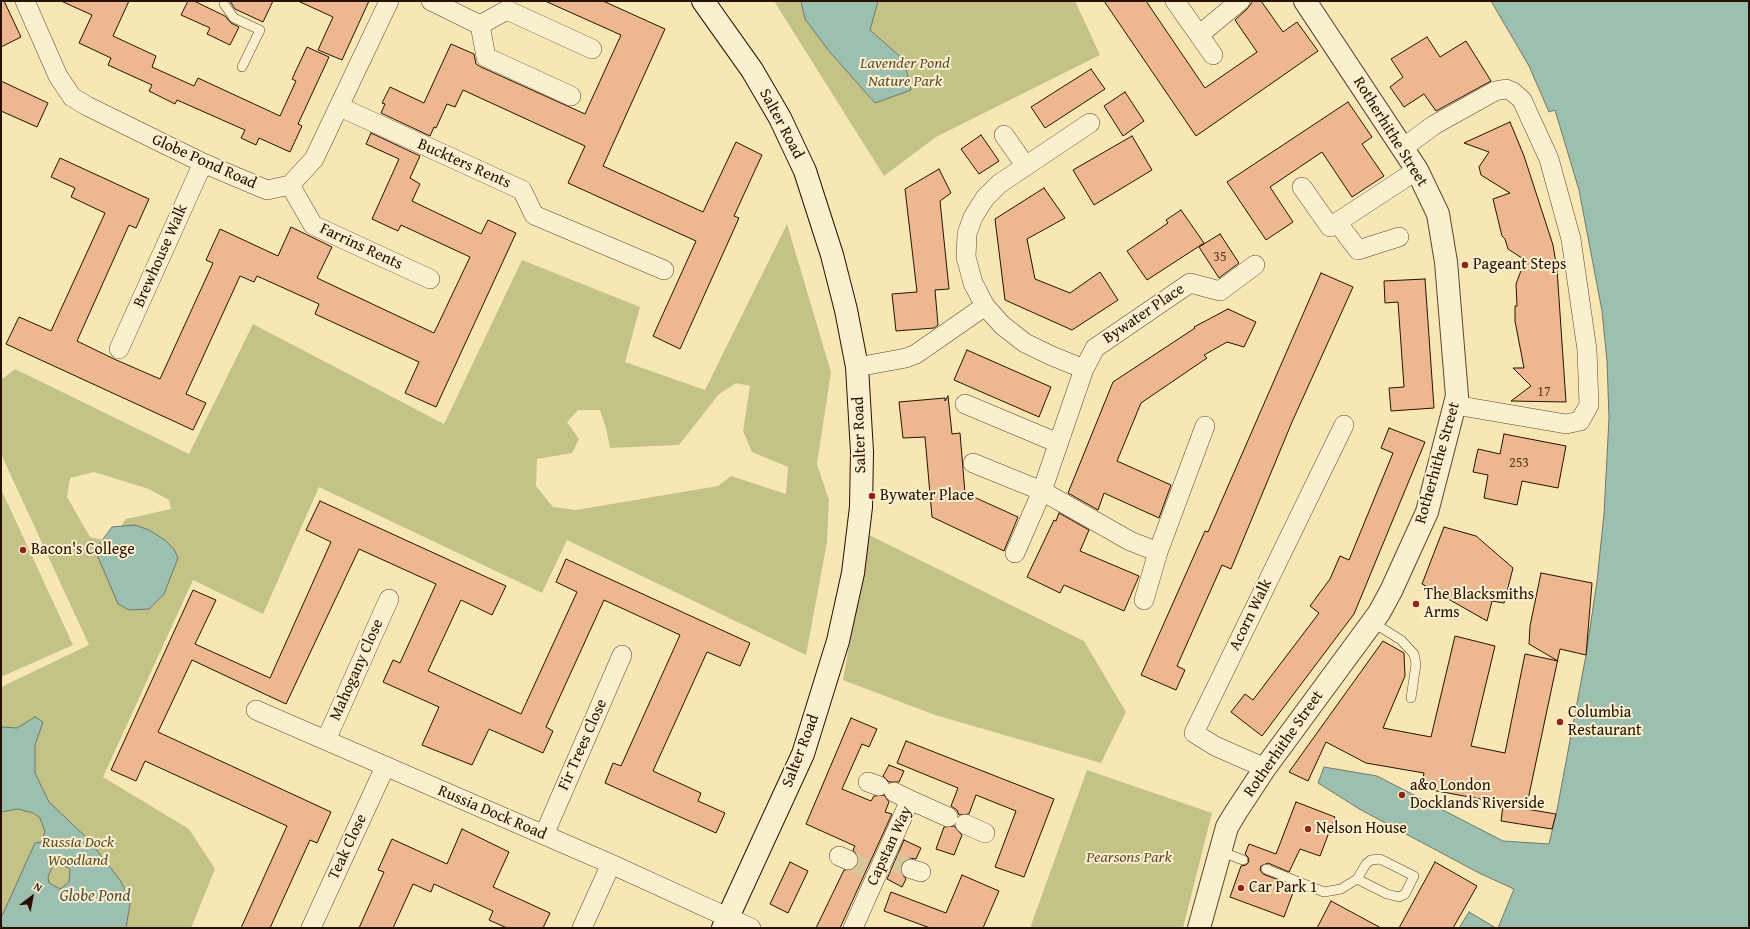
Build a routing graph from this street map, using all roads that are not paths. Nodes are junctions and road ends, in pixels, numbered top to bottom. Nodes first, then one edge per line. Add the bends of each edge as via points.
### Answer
1 (25, 1) edge
2 (224, 1) edge
3 (389, 1) edge
4 (430, 1) edge
5 (703, 1) edge
6 (1175, 1) edge
7 (1240, 1) edge
8 (1305, 1) edge
9 (480, 25) junction
10 (1198, 35) junction
11 (592, 49) dead end
12 (1213, 56) dead end
13 (242, 67) dead end
14 (571, 96) dead end
15 (340, 108) junction
16 (1090, 123) dead end
17 (1004, 134) dead end
18 (1403, 148) junction
19 (203, 163) junction
20 (1025, 165) junction
21 (1417, 170) junction
22 (290, 184) junction
23 (1302, 187) dead end
24 (1337, 222) junction
25 (1399, 237) dead end
26 (1255, 265) dead end
27 (664, 270) dead end
28 (430, 279) dead end
29 (985, 306) junction
30 (119, 349) dead end
31 (857, 367) junction
32 (1084, 369) junction
33 (965, 404) dead end
34 (1455, 405) junction
35 (1344, 425) dead end
36 (1204, 426) dead end
37 (1058, 442) junction
38 (973, 463) dead end
39 (1042, 491) junction
40 (1158, 552) junction
41 (1015, 553) dead end
42 (389, 599) dead end
43 (1144, 600) dead end
44 (1372, 622) junction
45 (622, 655) dead end
46 (1411, 698) dead end
47 (256, 710) dead end
48 (326, 740) junction
49 (386, 767) junction
50 (1265, 768) junction
51 (948, 817) dead end
52 (965, 824) dead end
53 (985, 833) dead end
54 (544, 835) junction
55 (1220, 851) junction
56 (1243, 860) dead end
57 (611, 864) junction
58 (1266, 869) dead end
59 (1357, 879) junction
60 (725, 923) edge
61 (311, 928) edge
62 (582, 928) edge
63 (751, 928) edge
64 (853, 928) edge
65 (1199, 928) edge

1 - 19 street, Globe Pond Road via 58,76 72,97
2 - 13 lane via 234,18 260,30
3 - 15 street
4 - 9 street
5 - 31 street, Salter Road via 752,70 780,118 805,171 832,254
6 - 10 street
7 - 10 street
8 - 18 street, Rotherhithe Street
9 - 11 street via 507,10
9 - 14 street via 486,57
10 - 12 street
15 - 22 street via 314,159
15 - 27 street, Buckters Rents via 522,190 534,215
16 - 20 street
17 - 20 street
18 - 21 street, Rotherhithe Street
18 - 34 street via 1434,125 1495,91 1506,89 1513,92 1522,100 1548,159 1571,239 1587,350 1589,405 1580,421 1566,424
19 - 22 street, Globe Pond Road via 267,190
19 - 30 street, Brewhouse Walk
20 - 29 street via 985,198 973,217 967,234 966,257 973,283
21 - 24 street
21 - 34 street, Rotherhithe Street via 1438,214 1446,262 1457,396
22 - 28 street, Farrins Rents via 313,225
23 - 24 street via 1330,227
24 - 25 street via 1358,250
26 - 32 street, Bywater Place via 1220,291 1190,283 1095,348
29 - 31 street via 916,354
29 - 32 street via 1002,325 1025,343
31 - 60 street, Salter Road via 862,452 861,507 853,573 839,633 803,754
32 - 37 street, Bywater Place
33 - 37 street
34 - 44 street, Rotherhithe Street via 1423,521 1391,591
35 - 50 street, Acorn Walk via 1194,733 1215,746
36 - 40 street
37 - 39 street, Bywater Place
38 - 39 street
39 - 40 street via 1130,541
39 - 41 street, Bywater Place
40 - 43 street
42 - 48 street, Mahogany Close
44 - 46 lane via 1406,644 1414,654 1416,664
44 - 50 street, Rotherhithe Street
45 - 54 street, Fir Trees Close
47 - 48 street, Russia Dock Road
48 - 49 street, Russia Dock Road
49 - 54 street, Russia Dock Road
49 - 61 street, Teak Close
50 - 55 street, Rotherhithe Street via 1227,827
51 - 64 street, Capstan Way via 888,790 893,867
52 - 53 street
54 - 57 street, Russia Dock Road
55 - 56 lane
55 - 65 street, Rotherhithe Street
57 - 60 street, Russia Dock Road
57 - 62 street
58 - 59 lane via 1324,892 1341,889
59 - 59 lane via 1366,864 1371,860 1380,859 1414,876 1405,894 1399,897
60 - 63 street

